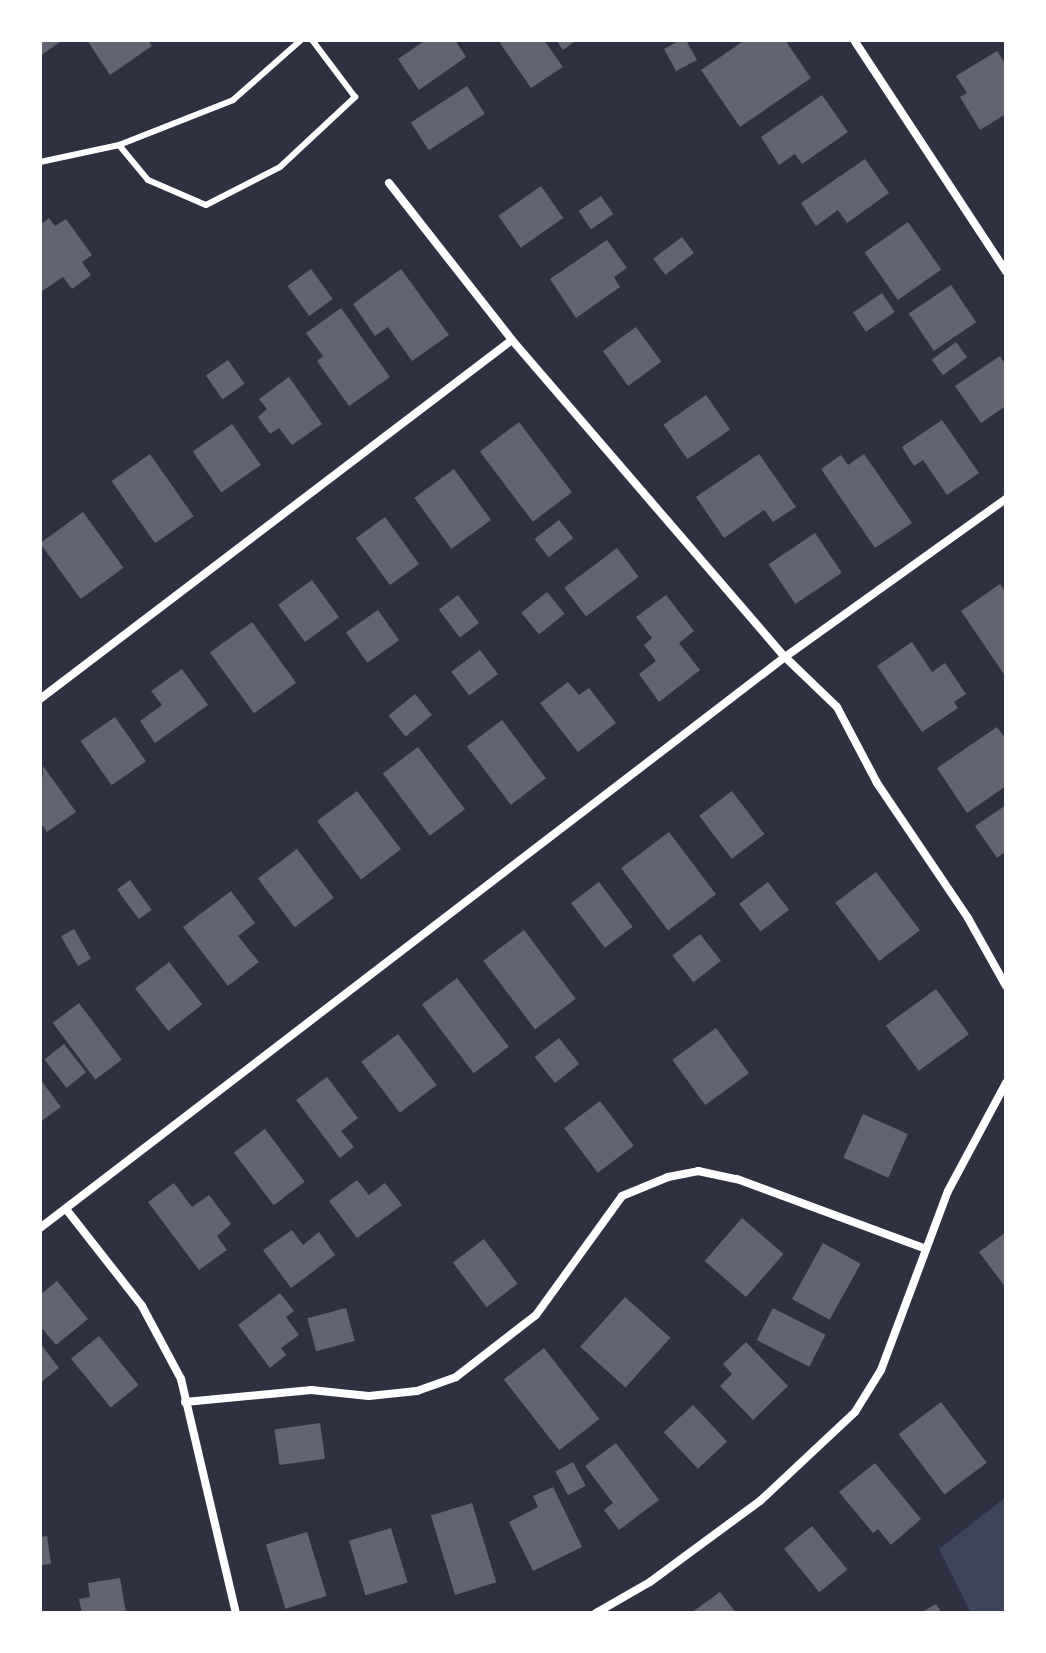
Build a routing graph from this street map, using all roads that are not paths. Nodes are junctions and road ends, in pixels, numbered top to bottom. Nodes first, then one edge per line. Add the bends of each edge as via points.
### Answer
1 (301, 40) edge
2 (312, 40) edge
3 (854, 40) edge
4 (119, 145) junction
5 (40, 162) edge
6 (389, 183) dead end
7 (1006, 271) edge
8 (512, 340) junction
9 (1006, 499) edge
10 (785, 657) junction
11 (40, 699) edge
12 (1006, 986) edge
13 (1006, 1083) edge
14 (66, 1209) junction
15 (40, 1228) edge
16 (924, 1248) junction
17 (185, 1402) junction
18 (236, 1613) edge
19 (596, 1613) edge

1 - 4 lane via 233,100
2 - 4 lane via 355,97 280,167 206,205 148,180
3 - 7 street
4 - 5 lane
6 - 8 street
8 - 10 street
8 - 11 street
9 - 10 street
10 - 12 street via 837,707 877,783 968,918
10 - 14 street
13 - 16 street via 968,1147
14 - 15 street
14 - 17 street via 142,1306 181,1379
16 - 17 street via 737,1179 698,1171 668,1177 622,1196 536,1315 456,1377 417,1391 369,1396 311,1390
16 - 19 street via 881,1370 855,1412 760,1501 650,1582
17 - 18 street

